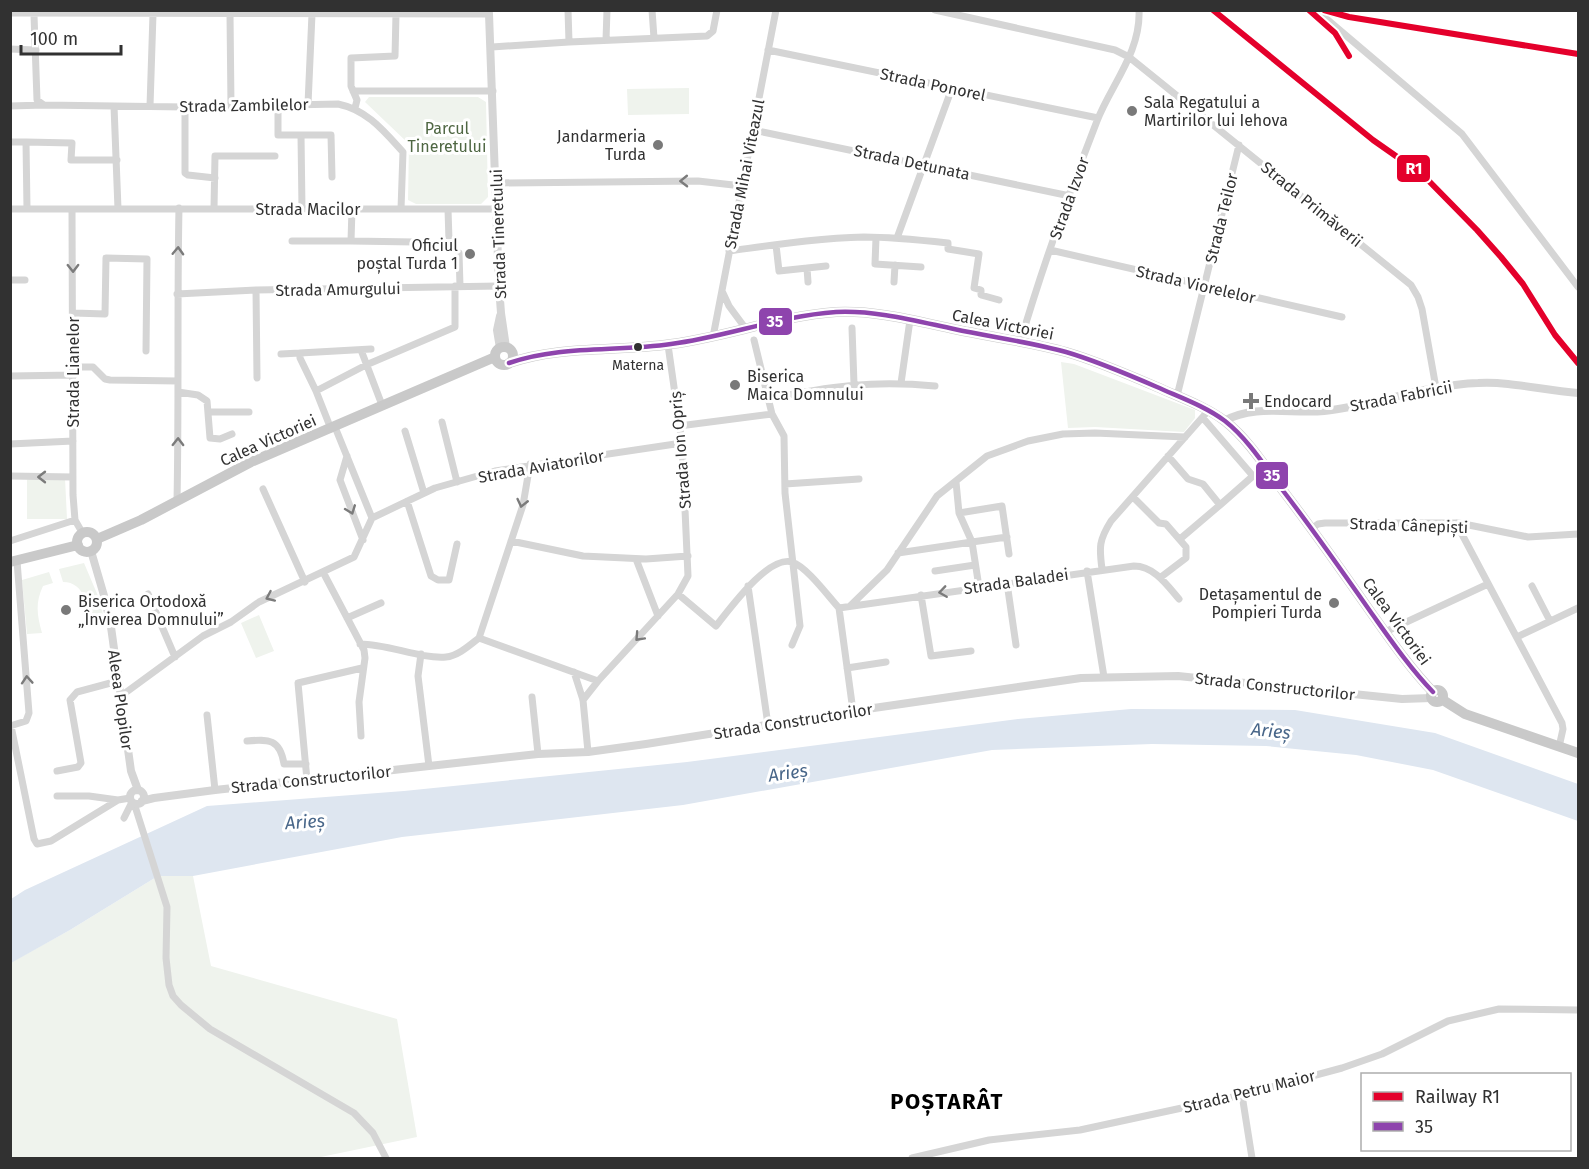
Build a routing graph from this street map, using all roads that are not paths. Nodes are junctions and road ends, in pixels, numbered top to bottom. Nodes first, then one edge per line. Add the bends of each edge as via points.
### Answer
1 (568, 10) edge
2 (607, 10) edge
3 (652, 10) edge
4 (717, 10) edge
5 (776, 10) edge
6 (935, 10) edge
7 (1139, 10) edge
8 (1316, 10) edge
9 (192, 12) edge
10 (286, 12) edge
11 (489, 12) edge
12 (10, 14) edge
13 (153, 14) junction
14 (230, 14) junction
15 (312, 14) junction
16 (396, 14) junction
17 (34, 15) junction
18 (654, 38) junction
19 (606, 40) junction
20 (569, 42) junction
21 (492, 47) junction
22 (10, 49) edge
23 (36, 50) junction
24 (768, 51) junction
25 (1129, 57) junction
26 (952, 88) junction
27 (353, 91) junction
28 (493, 91) junction
29 (308, 104) junction
30 (44, 105) junction
31 (278, 105) junction
32 (10, 106) edge
33 (114, 106) junction
34 (150, 106) junction
35 (231, 106) junction
36 (185, 107) junction
37 (354, 108) junction
38 (1098, 118) junction
39 (753, 130) junction
40 (301, 135) junction
41 (10, 142) edge
42 (26, 142) junction
43 (1239, 145) junction
44 (275, 156) dead end
45 (117, 160) junction
46 (924, 165) junction
47 (332, 177) dead end
48 (215, 178) junction
49 (496, 183) junction
50 (742, 186) junction
51 (1070, 196) junction
52 (179, 208) junction
53 (214, 208) junction
54 (302, 208) junction
55 (10, 209) edge
56 (27, 209) junction
57 (72, 209) junction
58 (118, 209) junction
59 (352, 209) junction
60 (401, 209) junction
61 (448, 209) junction
62 (497, 209) junction
63 (876, 238) junction
64 (897, 238) junction
65 (292, 241) dead end
66 (351, 241) junction
67 (449, 241) dead end
68 (415, 242) dead end
69 (776, 245) junction
70 (1050, 250) junction
71 (729, 251) junction
72 (459, 253) dead end
73 (895, 265) junction
74 (826, 266) dead end
75 (921, 267) dead end
76 (807, 268) junction
77 (10, 280) edge
78 (25, 280) dead end
79 (808, 282) dead end
80 (894, 282) dead end
81 (457, 286) junction
82 (499, 286) junction
83 (1205, 286) junction
84 (1578, 287) edge
85 (256, 290) junction
86 (722, 291) junction
87 (177, 294) junction
88 (999, 300) dead end
89 (74, 313) junction
90 (1342, 317) dead end
91 (910, 320) junction
92 (852, 328) dead end
93 (746, 329) junction
94 (713, 337) junction
95 (754, 340) dead end
96 (1020, 343) junction
97 (668, 345) junction
98 (370, 349) dead end
99 (361, 350) junction
100 (146, 351) dead end
101 (300, 353) junction
102 (281, 354) dead end
103 (504, 355) junction
104 (366, 365) junction
105 (74, 371) junction
106 (10, 376) edge
107 (258, 378) dead end
108 (178, 381) junction
109 (901, 383) junction
110 (854, 384) junction
111 (935, 386) dead end
112 (1436, 388) junction
113 (316, 391) junction
114 (178, 392) junction
115 (1578, 393) edge
116 (1177, 396) junction
117 (769, 399) junction
118 (382, 405) junction
119 (209, 412) junction
120 (249, 412) dead end
121 (772, 414) junction
122 (1205, 415) junction
123 (1224, 421) junction
124 (442, 422) dead end
125 (679, 426) junction
126 (333, 428) junction
127 (405, 430) dead end
128 (232, 434) dead end
129 (1185, 437) junction
130 (73, 441) junction
131 (682, 443) junction
132 (10, 444) edge
133 (347, 456) junction
134 (1168, 456) junction
135 (530, 464) junction
136 (10, 476) edge
137 (73, 477) junction
138 (859, 479) dead end
139 (457, 482) junction
140 (956, 482) junction
141 (785, 483) junction
142 (263, 489) dead end
143 (424, 493) junction
144 (1132, 497) junction
145 (177, 501) junction
146 (407, 501) junction
147 (1220, 505) junction
148 (959, 513) junction
149 (372, 518) junction
150 (75, 520) junction
151 (1456, 523) junction
152 (1311, 529) junction
153 (1578, 534) edge
154 (1007, 537) junction
155 (80, 539) junction
156 (97, 539) junction
157 (1180, 539) junction
158 (363, 540) junction
159 (10, 541) edge
160 (511, 541) junction
161 (972, 542) junction
162 (457, 544) dead end
163 (91, 551) junction
164 (898, 553) junction
165 (1009, 554) dead end
166 (688, 556) junction
167 (636, 559) junction
168 (14, 561) edge
169 (792, 562) junction
170 (975, 565) junction
171 (1102, 569) junction
172 (935, 571) dead end
173 (1086, 571) junction
174 (323, 572) junction
175 (1161, 578) junction
176 (305, 582) junction
177 (1007, 583) junction
178 (1488, 584) junction
179 (748, 586) junction
180 (1532, 586) dead end
181 (979, 587) junction
182 (148, 594) dead end
183 (678, 594) junction
184 (921, 596) junction
185 (1179, 599) dead end
186 (381, 603) dead end
187 (850, 606) junction
188 (839, 608) junction
189 (1578, 608) edge
190 (658, 616) junction
191 (347, 618) junction
192 (1550, 621) junction
193 (1385, 632) junction
194 (1517, 637) junction
195 (479, 638) junction
196 (360, 644) junction
197 (792, 645) dead end
198 (1016, 645) dead end
199 (971, 651) dead end
200 (421, 654) junction
201 (175, 657) junction
202 (886, 662) dead end
203 (362, 668) junction
204 (847, 668) junction
205 (574, 672) junction
206 (1104, 677) junction
207 (118, 681) junction
208 (598, 681) junction
209 (121, 696) junction
210 (532, 697) dead end
211 (1436, 697) junction
212 (583, 700) junction
213 (853, 711) junction
214 (207, 715) dead end
215 (768, 725) junction
216 (11, 726) edge
217 (361, 736) dead end
218 (247, 741) dead end
219 (1559, 747) junction
220 (588, 752) junction
221 (1578, 753) edge
222 (538, 754) junction
223 (306, 764) junction
224 (429, 766) junction
225 (57, 771) dead end
226 (308, 780) junction
227 (215, 790) junction
228 (57, 796) dead end
229 (136, 797) junction
230 (118, 800) junction
231 (124, 818) dead end
232 (1578, 1010) edge
233 (1242, 1095) junction
234 (386, 1158) edge
235 (912, 1158) edge
236 (1252, 1158) edge

1 - 20 street
2 - 19 street
3 - 18 street
4 - 18 street via 712,34
5 - 24 street, Strada Mihai Viteazul
6 - 25 street, Strada Primăverii
7 - 25 street, Strada Izvor via 1137,35
8 - 84 street via 1462,134
9 - 13 street
9 - 14 street
10 - 14 street
10 - 15 street
11 - 16 street
11 - 21 street, Strada Tineretului
12 - 17 street
13 - 17 street
13 - 34 street
14 - 35 street
15 - 16 street
15 - 29 street
16 - 27 street via 395,56 351,58
17 - 23 street
18 - 19 street
19 - 20 street
20 - 21 street
21 - 28 street, Strada Tineretului
22 - 23 street
23 - 30 street via 37,100
24 - 26 street, Strada Ponorel
24 - 39 street, Strada Mihai Viteazul
25 - 38 street, Strada Izvor
25 - 43 street, Strada Primăverii
26 - 38 street, Strada Ponorel
26 - 46 street
27 - 28 street
27 - 37 street via 357,100
28 - 49 street, Strada Tineretului
29 - 31 street, Strada Zambilelor
29 - 37 street, Strada Zambilelor
30 - 32 street, Strada Zambilelor
30 - 33 street, Strada Zambilelor
31 - 35 street, Strada Zambilelor
31 - 40 street via 278,135
33 - 34 street, Strada Zambilelor
33 - 45 street
34 - 36 street, Strada Zambilelor
35 - 36 street, Strada Zambilelor
36 - 48 street via 185,173
37 - 60 street, Strada Zambilelor via 403,152
38 - 51 street, Strada Izvor
39 - 46 street, Strada Detunata
39 - 50 street, Strada Mihai Viteazul
40 - 47 street via 331,135
40 - 54 street
41 - 42 street
42 - 45 street via 72,143 71,160
42 - 56 street
43 - 83 street, Strada Teilor
43 - 112 street, Strada Primăverii via 1411,285 1422,309
44 - 48 street via 215,156
45 - 58 street
46 - 51 street, Strada Detunata
46 - 64 street
48 - 53 street
50 -> 49 street via 698,181
49 - 62 street, Strada Tineretului
50 - 71 street, Strada Mihai Viteazul
51 - 70 street, Strada Izvor
52 - 53 street, Strada Macilor
52 - 58 street, Strada Macilor
87 -> 52 street
53 - 54 street, Strada Macilor
54 - 59 street, Strada Macilor
55 - 56 street, Strada Macilor
56 - 57 street, Strada Macilor
57 - 58 street, Strada Macilor
57 -> 89 street, Strada Lianelor
59 - 60 street, Strada Macilor
59 - 66 street
60 - 61 street, Strada Macilor
61 - 62 street, Strada Macilor
61 - 67 street
62 - 82 street, Strada Tineretului
63 - 64 street
63 - 69 street
63 - 73 street via 876,264
64 - 88 street via 948,243 948,249 979,254 974,288 981,290 981,295
65 - 66 street
66 - 68 street
69 - 71 street
69 - 76 street via 779,271
70 - 83 street, Strada Viorelelor
70 - 96 street, Strada Izvor
71 - 86 street, Strada Mihai Viteazul
72 - 81 street
73 - 75 street
73 - 80 street
74 - 76 street
76 - 79 street
77 - 78 street
81 - 82 street, Strada Amurgului
81 - 85 street, Strada Amurgului
81 - 104 street via 455,327
82 - 103 street, Strada Tineretului
83 - 90 street, Strada Viorelelor
83 - 116 street, Strada Teilor
85 - 87 street, Strada Amurgului
85 - 107 street
86 - 93 street
86 - 94 street, Strada Mihai Viteazul
87 - 108 street
89 - 100 street via 105,314 106,258 147,259
89 - 105 street, Strada Lianelor
91 - 93 main road, Calea Victoriei via 838,312 796,316
91 - 96 main road, Calea Victoriei
91 - 109 street
92 - 110 street
93 - 94 main road, Calea Victoriei
94 - 97 main road, Calea Victoriei
95 - 117 street
96 - 116 main road, Calea Victoriei via 1064,351
97 - 103 main road, Calea Victoriei
97 - 125 street, Strada Ion Opriș
98 - 99 street
99 - 101 street
99 - 104 street
101 - 102 street
101 - 113 street
103 - 118 main road, Calea Victoriei
104 - 113 street
104 - 118 street
105 - 106 street
105 - 108 street via 93,367 110,380
105 - 130 street, Strada Lianelor
108 - 114 street
109 - 110 street
109 - 111 street
110 - 117 street
112 - 115 street, Strada Fabricii via 1492,382
112 - 123 street, Strada Fabricii via 1323,411 1251,412
113 - 126 street
114 - 119 street via 198,395 207,401
145 -> 114 street
116 - 122 main road, Calea Victoriei
117 - 121 street
118 - 126 main road, Calea Victoriei
119 - 120 street
119 - 128 street via 210,438
121 - 125 street
121 - 141 street via 784,436
122 - 123 main road, Calea Victoriei
122 - 129 street
122 - 147 street via 1253,476
123 - 152 main road, Calea Victoriei via 1258,457
124 - 139 street
125 - 131 street, Strada Ion Opriș
126 - 133 street
126 - 145 main road, Calea Victoriei via 251,462
127 - 143 street
129 - 134 street
129 - 140 street via 1095,433 1035,439 987,456
130 - 132 street
130 - 137 street, Strada Lianelor
131 - 135 street, Strada Aviatorilor
131 - 166 street, Strada Ion Opriș
133 - 149 street
133 -> 158 street via 340,480
134 - 144 street
134 - 147 street via 1188,479 1203,484
135 - 139 street, Strada Aviatorilor
135 -> 160 street via 523,505
137 -> 136 street
137 - 150 street, Strada Lianelor
138 - 141 street
139 - 143 street, Strada Aviatorilor
140 - 148 street
140 - 164 street via 937,496
141 - 169 street
142 - 176 street
143 - 146 street, Strada Aviatorilor
144 - 157 street
144 - 171 street via 1101,540
145 - 156 main road, Calea Victoriei
146 - 149 street, Strada Aviatorilor
146 - 162 street via 431,576 449,580
147 - 157 street
148 - 154 street via 1002,506
148 - 161 street
149 - 158 street
150 - 155 street, Strada Lianelor
150 - 159 street
151 - 152 street, Strada Cânepiști via 1325,523
151 - 153 street, Strada Cânepiști via 1528,537
151 - 178 street
152 - 193 main road, Calea Victoriei
154 - 161 street
154 - 165 street
155 - 156 main road via 89,533
155 - 163 main road via 85,552
155 - 168 main road
156 - 163 main road via 96,548
157 - 175 street via 1186,547 1186,558
158 - 174 street via 354,557
160 - 167 street via 583,556
160 - 195 street
161 - 164 street
161 - 170 street
163 - 207 street, Aleea Plopilor via 105,599
164 - 187 street via 887,570
166 - 167 street
166 - 183 street, Strada Ion Opriș via 688,576
167 - 190 street
216 -> 168 street via 26,721 29,713
169 - 179 street via 778,563
169 - 188 street
169 - 197 street via 800,626
170 - 172 street
170 - 181 street
171 - 173 street, Strada Baladei
171 - 175 street, Strada Baladei via 1139,566
173 - 177 street, Strada Baladei
173 - 206 street
174 - 176 street
174 - 191 street
175 - 185 street
176 -> 201 street via 259,602
177 - 181 street, Strada Baladei
177 - 198 street
178 - 193 street
178 - 194 street
179 - 183 street via 716,626
179 - 215 street
180 - 192 street
181 -> 184 street, Strada Baladei
182 - 201 street
183 - 190 street
184 - 187 street, Strada Baladei
184 - 199 street via 931,656
186 - 191 street
187 - 188 street, Strada Baladei
188 - 204 street
189 - 192 street
190 -> 208 street
191 - 196 street
192 - 194 street
193 - 211 main road, Calea Victoriei
194 - 219 street via 1562,723
195 - 200 street via 447,657
195 - 205 street
196 - 200 street
196 - 203 street
200 - 224 street via 418,676
201 - 209 street
202 - 204 street
203 - 217 street
203 - 223 street via 298,683
204 - 213 street
205 - 208 street
205 - 212 street
206 - 211 street, Strada Constructorilor via 1178,676 1402,699
206 - 213 street, Strada Constructorilor
207 - 209 street, Aleea Plopilor
207 - 225 street via 72,696 81,763
208 - 212 street
209 - 229 street, Aleea Plopilor
210 - 222 street
211 - 219 main road, Calea Victoriei via 1465,714
212 - 220 street
213 - 215 street, Strada Constructorilor
214 - 227 street
215 - 220 street, Strada Constructorilor
216 - 230 street via 37,844 51,841
218 - 223 street via 273,742 280,749 284,764
219 - 221 main road, Calea Victoriei
220 - 222 street, Strada Constructorilor
222 - 224 street, Strada Constructorilor
223 - 226 street
224 - 226 street, Strada Constructorilor
226 - 227 street, Strada Constructorilor
227 - 229 street, Strada Constructorilor
228 - 230 street
229 - 230 street
229 - 231 street
229 - 234 street via 168,907 166,958 173,996 210,1029 354,1113 373,1133
232 - 233 street, Strada Petru Maior via 1499,1009 1449,1021 1382,1054
233 - 235 street, Strada Petru Maior via 1080,1130 989,1140
233 - 236 street

